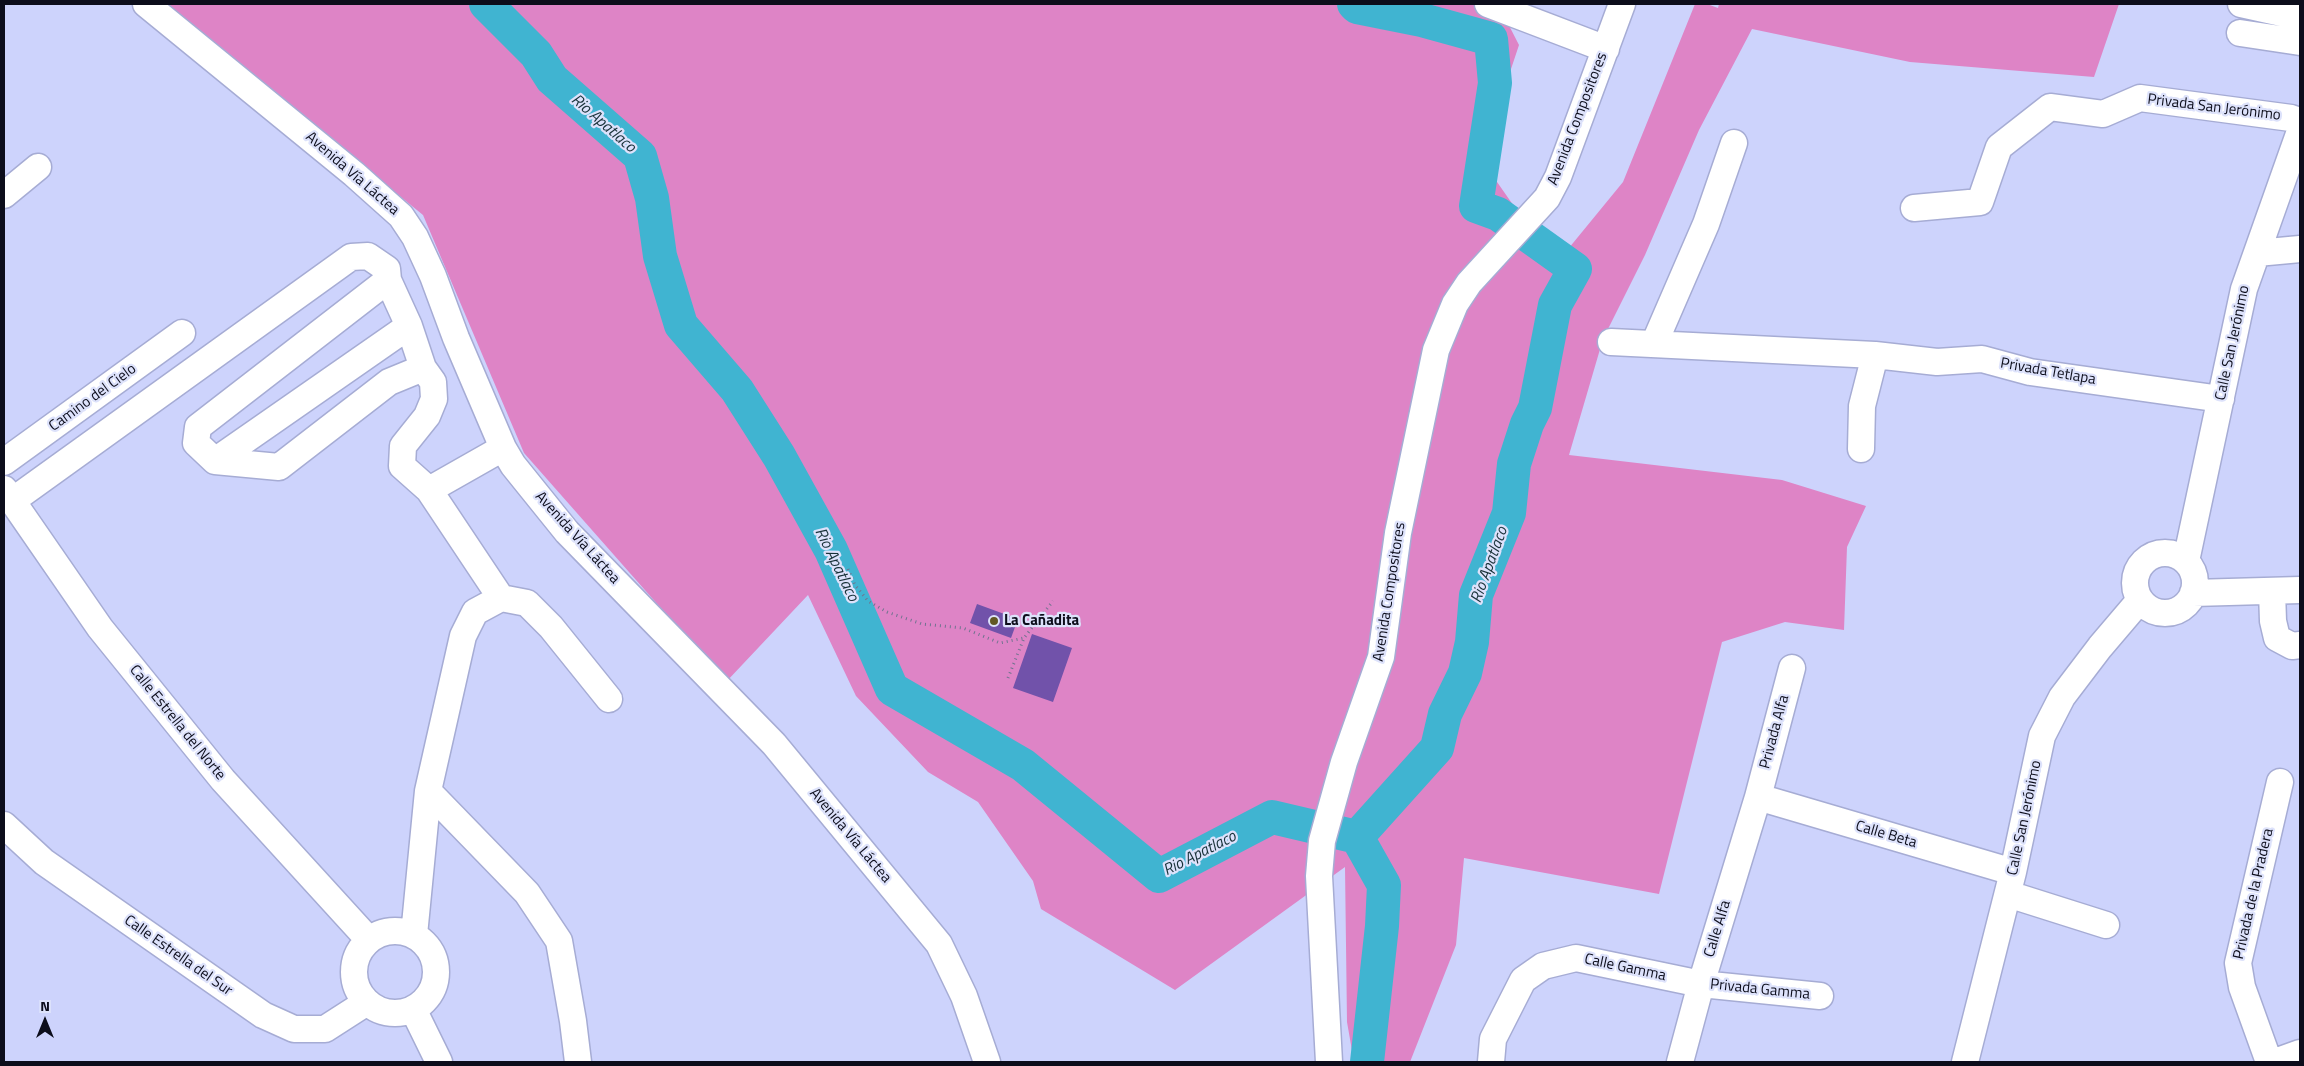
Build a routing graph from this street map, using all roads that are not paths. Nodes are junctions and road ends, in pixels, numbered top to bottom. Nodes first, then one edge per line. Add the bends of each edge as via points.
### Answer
1 (146, 4) edge
2 (1488, 4) edge
3 (1622, 4) edge
4 (2241, 4) edge
5 (2300, 17) edge
6 (2240, 33) dead end
7 (2300, 42) edge
8 (1606, 49) junction
9 (2300, 121) edge
10 (2300, 131) edge
11 (1734, 143) dead end
12 (38, 167) dead end
13 (4, 195) edge
14 (1914, 208) dead end
15 (2300, 249) edge
16 (2257, 252) junction
17 (388, 280) junction
18 (408, 326) junction
19 (182, 333) dead end
20 (1611, 342) dead end
21 (1654, 344) junction
22 (1875, 355) junction
23 (423, 368) junction
24 (2222, 399) junction
25 (503, 448) junction
26 (1861, 449) dead end
27 (215, 461) junction
28 (4, 462) edge
29 (429, 490) junction
30 (8, 495) edge
31 (2186, 561) junction
32 (2300, 590) edge
33 (2272, 591) junction
34 (2194, 593) junction
35 (501, 598) junction
36 (2140, 600) junction
37 (2300, 645) edge
38 (1792, 668) dead end
39 (609, 699) dead end
40 (2280, 782) dead end
41 (428, 790) junction
42 (1758, 797) junction
43 (4, 825) edge
44 (2010, 883) junction
45 (2106, 924) dead end
46 (414, 935) junction
47 (369, 940) junction
48 (1701, 984) junction
49 (1820, 996) dead end
50 (367, 1002) junction
51 (413, 1009) junction
52 (2300, 1053) edge
53 (439, 1062) edge
54 (578, 1062) edge
55 (987, 1062) edge
56 (1329, 1062) edge
57 (1491, 1062) edge
58 (1680, 1062) edge
59 (1965, 1062) edge
60 (2269, 1062) edge
61 (2276, 1062) edge

1 - 25 street, Avenida Vía Láctea via 401,216 433,276
2 - 8 street
3 - 8 street, Avenida Compositores
4 - 5 street
6 - 7 street
8 - 56 street, Avenida Compositores via 1558,177 1546,198 1469,283 1455,304 1436,350 1395,553 1381,657 1344,762 1322,841 1319,876
9 - 14 street, Privada San Jerónimo via 2140,98 2104,114 2050,107 1999,147 1980,202
10 - 16 street, Calle San Jerónimo
11 - 21 street via 1706,224
12 - 13 street
15 - 16 street
16 - 24 street, Calle San Jerónimo via 2244,289
17 - 18 street
17 - 27 street via 198,427 196,443
17 - 30 street via 387,269 368,256 351,257
18 - 23 street
18 - 27 street
19 - 28 street, Camino del Cielo
20 - 21 street, Privada Tetlapa
21 - 22 street, Privada Tetlapa
22 - 24 street, Privada Tetlapa via 1937,362 1982,359 2030,372
22 - 26 street via 1862,406
23 - 27 street via 389,382 279,467
23 - 29 street via 433,382 434,399 427,416 403,446 402,466
24 - 31 street, Calle San Jerónimo
25 - 29 street
25 - 55 street, Avenida Vía Láctea via 567,532 774,744 939,944 964,996
29 - 35 street
30 - 47 street, Calle Estrella del Norte via 100,628 217,773
31 - 34 street via 2194,576
31 - 36 street via 2173,554 2158,553 2145,560 2136,572 2135,587
32 - 33 street
33 - 34 street
33 - 37 street via 2277,638 2292,646
34 - 36 street via 2180,609 2169,613 2148,608
35 - 39 street via 527,603 551,627
35 - 41 street via 475,612 463,636
36 - 44 street, Calle San Jerónimo via 2062,697 2042,736
38 - 42 street, Privada Alfa
40 - 60 street, Privada de la Pradera via 2238,963 2242,987
41 - 46 street
41 - 54 street via 527,893 559,941
42 - 44 street, Calle Beta
42 - 48 street, Calle Alfa
43 - 50 street, Calle Estrella del Sur via 44,862 264,1015 294,1028 325,1030
44 - 45 street, Calle Beta
44 - 59 street, Calle San Jerónimo
46 - 47 street via 391,931
46 - 51 street via 432,953 436,978 432,991
47 - 50 street via 360,950 354,978 358,991
48 - 49 street, Privada Gamma
48 - 57 street, Calle Gamma via 1576,958 1543,966 1523,980 1493,1039
48 - 58 street, Calle Alfa
50 - 51 street via 389,1012
51 - 53 street
52 - 61 street

